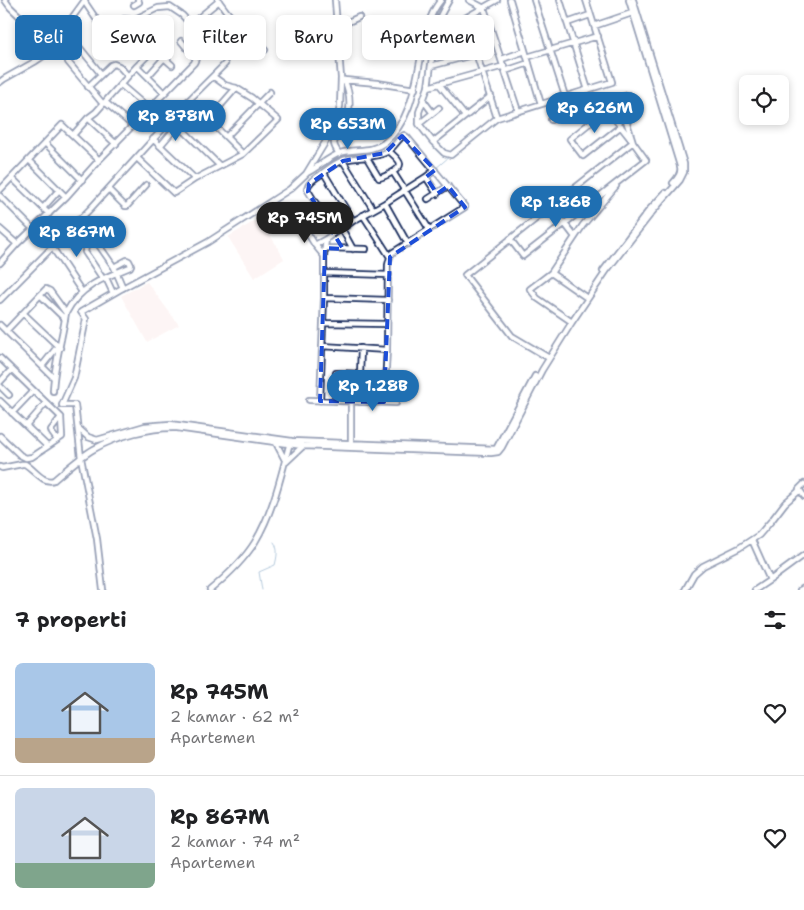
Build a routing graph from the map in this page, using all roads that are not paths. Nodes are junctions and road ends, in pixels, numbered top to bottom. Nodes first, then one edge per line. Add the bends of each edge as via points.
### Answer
1 (5, 0) edge
2 (138, 0) edge
3 (219, 0) edge
4 (335, 0) edge
5 (441, 0) edge
6 (449, 0) edge
7 (469, 0) edge
8 (497, 0) edge
9 (510, 0) edge
10 (534, 0) edge
11 (560, 0) edge
12 (586, 0) edge
13 (628, 0) edge
14 (632, 0) edge
15 (84, 1) edge
16 (476, 4) junction
17 (134, 6) dead end
18 (484, 8) junction
19 (634, 12) junction
20 (474, 14) joint
21 (18, 15) edge
22 (74, 15) edge
23 (202, 15) edge
24 (229, 15) edge
25 (336, 15) edge
26 (440, 15) edge
27 (359, 16) dead end
28 (590, 16) junction
29 (184, 17) edge
30 (352, 20) edge
31 (567, 22) junction
32 (594, 26) junction
33 (598, 36) junction
34 (181, 42) dead end
35 (574, 43) junction
36 (550, 50) junction
37 (526, 54) junction
38 (502, 59) junction
39 (38, 60) edge
40 (143, 60) edge
41 (162, 60) edge
42 (166, 60) edge
43 (341, 60) edge
44 (432, 60) edge
45 (454, 60) edge
46 (478, 60) edge
47 (529, 63) junction
48 (226, 64) dead end
49 (172, 65) dead end
50 (137, 66) junction
51 (431, 66) junction
52 (504, 68) junction
53 (483, 72) junction
54 (101, 74) junction
55 (128, 76) junction
56 (148, 76) junction
57 (214, 77) junction
58 (343, 79) junction
59 (0, 82) edge
60 (439, 84) junction
61 (121, 85) junction
62 (88, 86) junction
63 (428, 87) junction
64 (236, 88) junction
65 (415, 89) junction
66 (588, 90) junction
67 (270, 92) dead end
68 (164, 93) junction
69 (628, 95) dead end
70 (491, 96) junction
71 (565, 96) junction
72 (619, 98) junction
73 (189, 100) junction
74 (423, 100) junction
75 (104, 103) junction
76 (258, 103) junction
77 (541, 104) junction
78 (439, 108) dead end
79 (586, 108) junction
80 (148, 109) junction
81 (518, 111) junction
82 (432, 112) junction
83 (465, 116) junction
84 (88, 118) junction
85 (497, 118) junction
86 (172, 119) junction
87 (595, 119) junction
88 (208, 120) junction
89 (551, 120) dead end
90 (419, 124) junction
91 (178, 125) junction
92 (133, 126) junction
93 (620, 126) junction
94 (73, 135) junction
95 (226, 137) junction
96 (154, 139) junction
97 (433, 142) junction
98 (633, 142) junction
99 (45, 144) junction
100 (116, 144) junction
101 (160, 146) junction
102 (389, 151) junction
103 (243, 154) junction
104 (339, 154) junction
105 (137, 158) junction
106 (367, 158) junction
107 (30, 160) junction
108 (99, 160) junction
109 (343, 160) junction
110 (220, 166) junction
111 (435, 170) junction
112 (393, 172) junction
113 (324, 173) junction
114 (306, 174) junction
115 (426, 177) junction
116 (12, 178) junction
117 (195, 179) junction
118 (622, 179) junction
119 (82, 180) junction
120 (146, 185) dead end
121 (448, 186) junction
122 (108, 189) junction
123 (0, 190) edge
124 (59, 190) junction
125 (404, 190) junction
126 (437, 194) junction
127 (0, 196) edge
128 (66, 197) junction
129 (428, 199) dead end
130 (384, 203) junction
131 (552, 207) junction
132 (43, 208) junction
133 (372, 209) junction
134 (49, 214) junction
135 (362, 215) junction
136 (80, 218) junction
137 (353, 221) junction
138 (565, 224) junction
139 (0, 228) edge
140 (33, 229) junction
141 (342, 229) junction
142 (429, 230) junction
143 (307, 232) dead end
144 (334, 233) junction
145 (575, 237) junction
146 (326, 239) junction
147 (510, 239) junction
148 (94, 240) junction
149 (17, 244) junction
150 (408, 244) junction
151 (315, 245) junction
152 (52, 247) junction
153 (325, 248) junction
154 (353, 249) junction
155 (366, 249) dead end
156 (324, 256) junction
157 (390, 257) junction
158 (0, 262) edge
159 (114, 267) junction
160 (116, 273) junction
161 (324, 273) junction
162 (551, 273) junction
163 (388, 275) junction
164 (104, 278) junction
165 (123, 288) junction
166 (82, 292) junction
167 (112, 293) junction
168 (40, 295) junction
169 (586, 297) junction
170 (324, 298) junction
171 (0, 300) edge
172 (388, 300) junction
173 (66, 313) junction
174 (23, 314) junction
175 (65, 319) junction
176 (570, 321) junction
177 (324, 323) junction
178 (387, 324) junction
179 (0, 326) edge
180 (6, 331) junction
181 (322, 346) junction
182 (59, 347) junction
183 (361, 348) junction
184 (387, 350) junction
185 (548, 357) junction
186 (0, 358) edge
187 (42, 366) junction
188 (12, 370) junction
189 (336, 373) dead end
190 (347, 374) junction
191 (360, 374) junction
192 (53, 377) junction
193 (0, 382) edge
194 (0, 386) edge
195 (5, 391) junction
196 (33, 391) junction
197 (53, 391) dead end
198 (9, 395) dead end
199 (0, 396) edge
200 (309, 400) dead end
201 (0, 401) edge
202 (320, 401) junction
203 (345, 401) junction
204 (352, 402) junction
205 (359, 402) junction
206 (384, 402) junction
207 (46, 403) junction
208 (396, 403) dead end
209 (12, 413) junction
210 (61, 417) junction
211 (26, 426) junction
212 (78, 428) junction
213 (0, 436) edge
214 (94, 439) junction
215 (57, 440) junction
216 (276, 443) junction
217 (290, 443) junction
218 (47, 446) junction
219 (303, 446) junction
220 (351, 446) junction
221 (95, 448) junction
222 (80, 458) junction
223 (286, 462) junction
224 (1, 468) edge
225 (804, 484) edge
226 (800, 490) junction
227 (804, 496) edge
228 (752, 540) junction
229 (804, 555) edge
230 (770, 580) junction
231 (804, 588) edge
232 (103, 590) edge
233 (210, 590) edge
234 (685, 590) edge
235 (755, 590) edge
236 (800, 590) edge

1 - 21 street
2 - 17 street
3 - 23 street
3 - 24 street
4 - 25 street
5 - 65 street via 429,21
6 - 26 street
7 - 16 street
8 - 18 street
9 - 37 street
10 - 36 street
11 - 31 street
12 - 28 street
13 - 19 street
14 - 19 street
15 - 22 street
15 - 29 street via 105,32 114,30 124,19 133,20 162,7
16 - 18 street
16 - 20 street
18 - 20 street
18 - 38 street
19 - 32 street
19 - 169 street via 681,176 622,246
27 - 30 street
28 - 31 street
28 - 32 street
31 - 35 street
32 - 33 street
33 - 35 street
33 - 66 street via 612,82
34 - 68 street via 196,59
35 - 36 street
35 - 66 street
36 - 37 street
36 - 71 street
37 - 38 street
37 - 47 street
38 - 52 street
39 - 59 street
40 - 50 street
41 - 56 street
42 - 49 street
43 - 58 street
44 - 51 street
45 - 51 street
46 - 53 street
47 - 52 street
47 - 77 street
48 - 57 street
50 - 55 street
50 - 56 street
51 - 63 street
52 - 53 street
52 - 81 street
53 - 60 street
53 - 70 street
54 - 55 street via 114,64
54 - 62 street
54 - 62 street via 82,49 70,57 68,62
55 - 61 street
56 - 68 street
57 - 64 street
57 - 73 street
58 - 65 street
58 - 104 street via 350,104 348,118 334,143
58 - 114 street via 338,116
60 - 63 street
60 - 83 street
61 - 75 street
61 - 80 street
62 - 75 street
63 - 74 street
64 - 76 street
64 - 88 street
65 - 104 street via 401,124 385,142 370,150
66 - 71 street
67 - 76 street
68 - 80 street
69 - 72 street
70 - 83 street
70 - 85 street
71 - 77 street
72 - 79 street
72 - 98 street
73 - 86 street
73 - 88 street
74 - 82 street
74 - 90 street
75 - 84 street
75 - 92 street
76 - 95 street
76 - 103 street via 278,120
77 - 81 street
78 - 82 street
79 - 87 street
79 - 89 street
80 - 92 street
81 - 85 street
82 - 90 street
83 - 97 street
84 - 94 street
84 - 100 street
85 - 97 street via 452,155 444,153
86 - 91 street
86 - 96 street
87 - 93 street via 608,109
87 - 93 street via 570,139 583,156
88 - 95 street
90 - 97 street
91 - 101 street
91 - 110 street
92 - 100 street
93 - 98 street
94 - 99 street via 62,125
94 - 108 street
95 - 103 street
96 - 101 street
96 - 105 street
98 - 118 street via 646,160
98 - 131 street
99 - 107 street
99 - 119 street
100 - 108 street
101 - 117 street
102 - 106 street
102 - 111 street via 405,136
102 - 112 street via 400,163
103 - 110 street
104 - 114 street
105 - 117 street via 174,193
105 - 122 street
106 - 109 street
106 - 112 street via 379,178
107 - 116 street
107 - 124 street
108 - 119 street
109 - 113 street
109 - 133 street
110 - 117 street
111 - 115 street
111 - 121 street
112 - 125 street
113 - 137 street
113 - 144 street via 307,189
114 - 165 street via 290,189 208,242
115 - 125 street
115 - 126 street
116 - 123 street
116 - 132 street
118 - 138 street
118 - 145 street
119 - 128 street
120 - 122 street via 127,206
121 - 126 street
121 - 142 street via 465,207
122 - 136 street
124 - 128 street
124 - 132 street
125 - 130 street
125 - 142 street
126 - 129 street
127 - 140 street
128 - 134 street
130 - 133 street
130 - 150 street
131 - 138 street
131 - 147 street
132 - 134 street
133 - 135 street
134 - 140 street
135 - 137 street
135 - 157 street
136 - 148 street
136 - 152 street
137 - 141 street
138 - 145 street
138 - 147 street via 523,256
139 - 149 street
140 - 149 street
141 - 144 street
141 - 154 street
142 - 150 street
143 - 151 street
144 - 146 street
145 - 162 street
146 - 151 street
146 - 153 street
147 - 185 street via 465,275 512,336
148 - 159 street
148 - 164 street via 86,246 85,252
149 - 158 street
150 - 157 street
151 - 156 street
152 - 166 street
152 - 171 street
153 - 154 street
153 - 156 street
154 - 155 street
156 - 161 street
157 - 163 street
159 - 160 street
159 - 160 street via 127,260 131,266
160 - 164 street
160 - 165 street
161 - 163 street
161 - 170 street
162 - 169 street
162 - 176 street via 530,288 537,298
163 - 172 street
164 - 166 street
164 - 167 street
165 - 167 street
166 - 173 street
167 - 212 street via 81,312 86,319 74,378 62,405 75,405
168 - 173 street via 48,290
168 - 174 street
168 - 175 street
169 - 176 street
170 - 172 street
170 - 177 street
172 - 178 street
173 - 175 street
174 - 180 street
174 - 182 street
175 - 182 street
176 - 185 street
177 - 178 street
177 - 181 street
178 - 184 street
179 - 180 street
180 - 187 street
181 - 183 street
181 - 202 street
182 - 187 street
182 - 192 street
183 - 184 street
183 - 191 street
184 - 206 street
185 - 220 street via 497,450
186 - 188 street
187 - 192 street
188 - 193 street
188 - 196 street
189 - 190 street
190 - 191 street
190 - 203 street
191 - 205 street
192 - 197 street
194 - 195 street
195 - 198 street
195 - 199 street
196 - 207 street
196 - 209 street
200 - 202 street
201 - 209 street
202 - 203 street
203 - 204 street
204 - 205 street
204 - 220 street
205 - 206 street
206 - 208 street
207 - 210 street
207 - 211 street
209 - 211 street
210 - 215 street via 62,435
210 - 215 street via 51,430
211 - 218 street
212 - 214 street
212 - 222 street
213 - 218 street via 26,458 32,458
214 - 217 street via 145,426 170,424
214 - 221 street
215 - 218 street
216 - 217 street
216 - 221 street via 169,428 148,430
216 - 223 street
217 - 219 street
217 - 220 street
217 - 223 street
219 - 220 street
219 - 223 street
221 - 222 street
222 - 224 street via 48,482 25,464
222 - 232 street via 97,538
223 - 233 street via 266,522 255,543 236,567
225 - 226 street
226 - 227 street
226 - 228 street
228 - 230 street
228 - 234 street via 703,566
229 - 230 street
230 - 235 street
231 - 236 street

